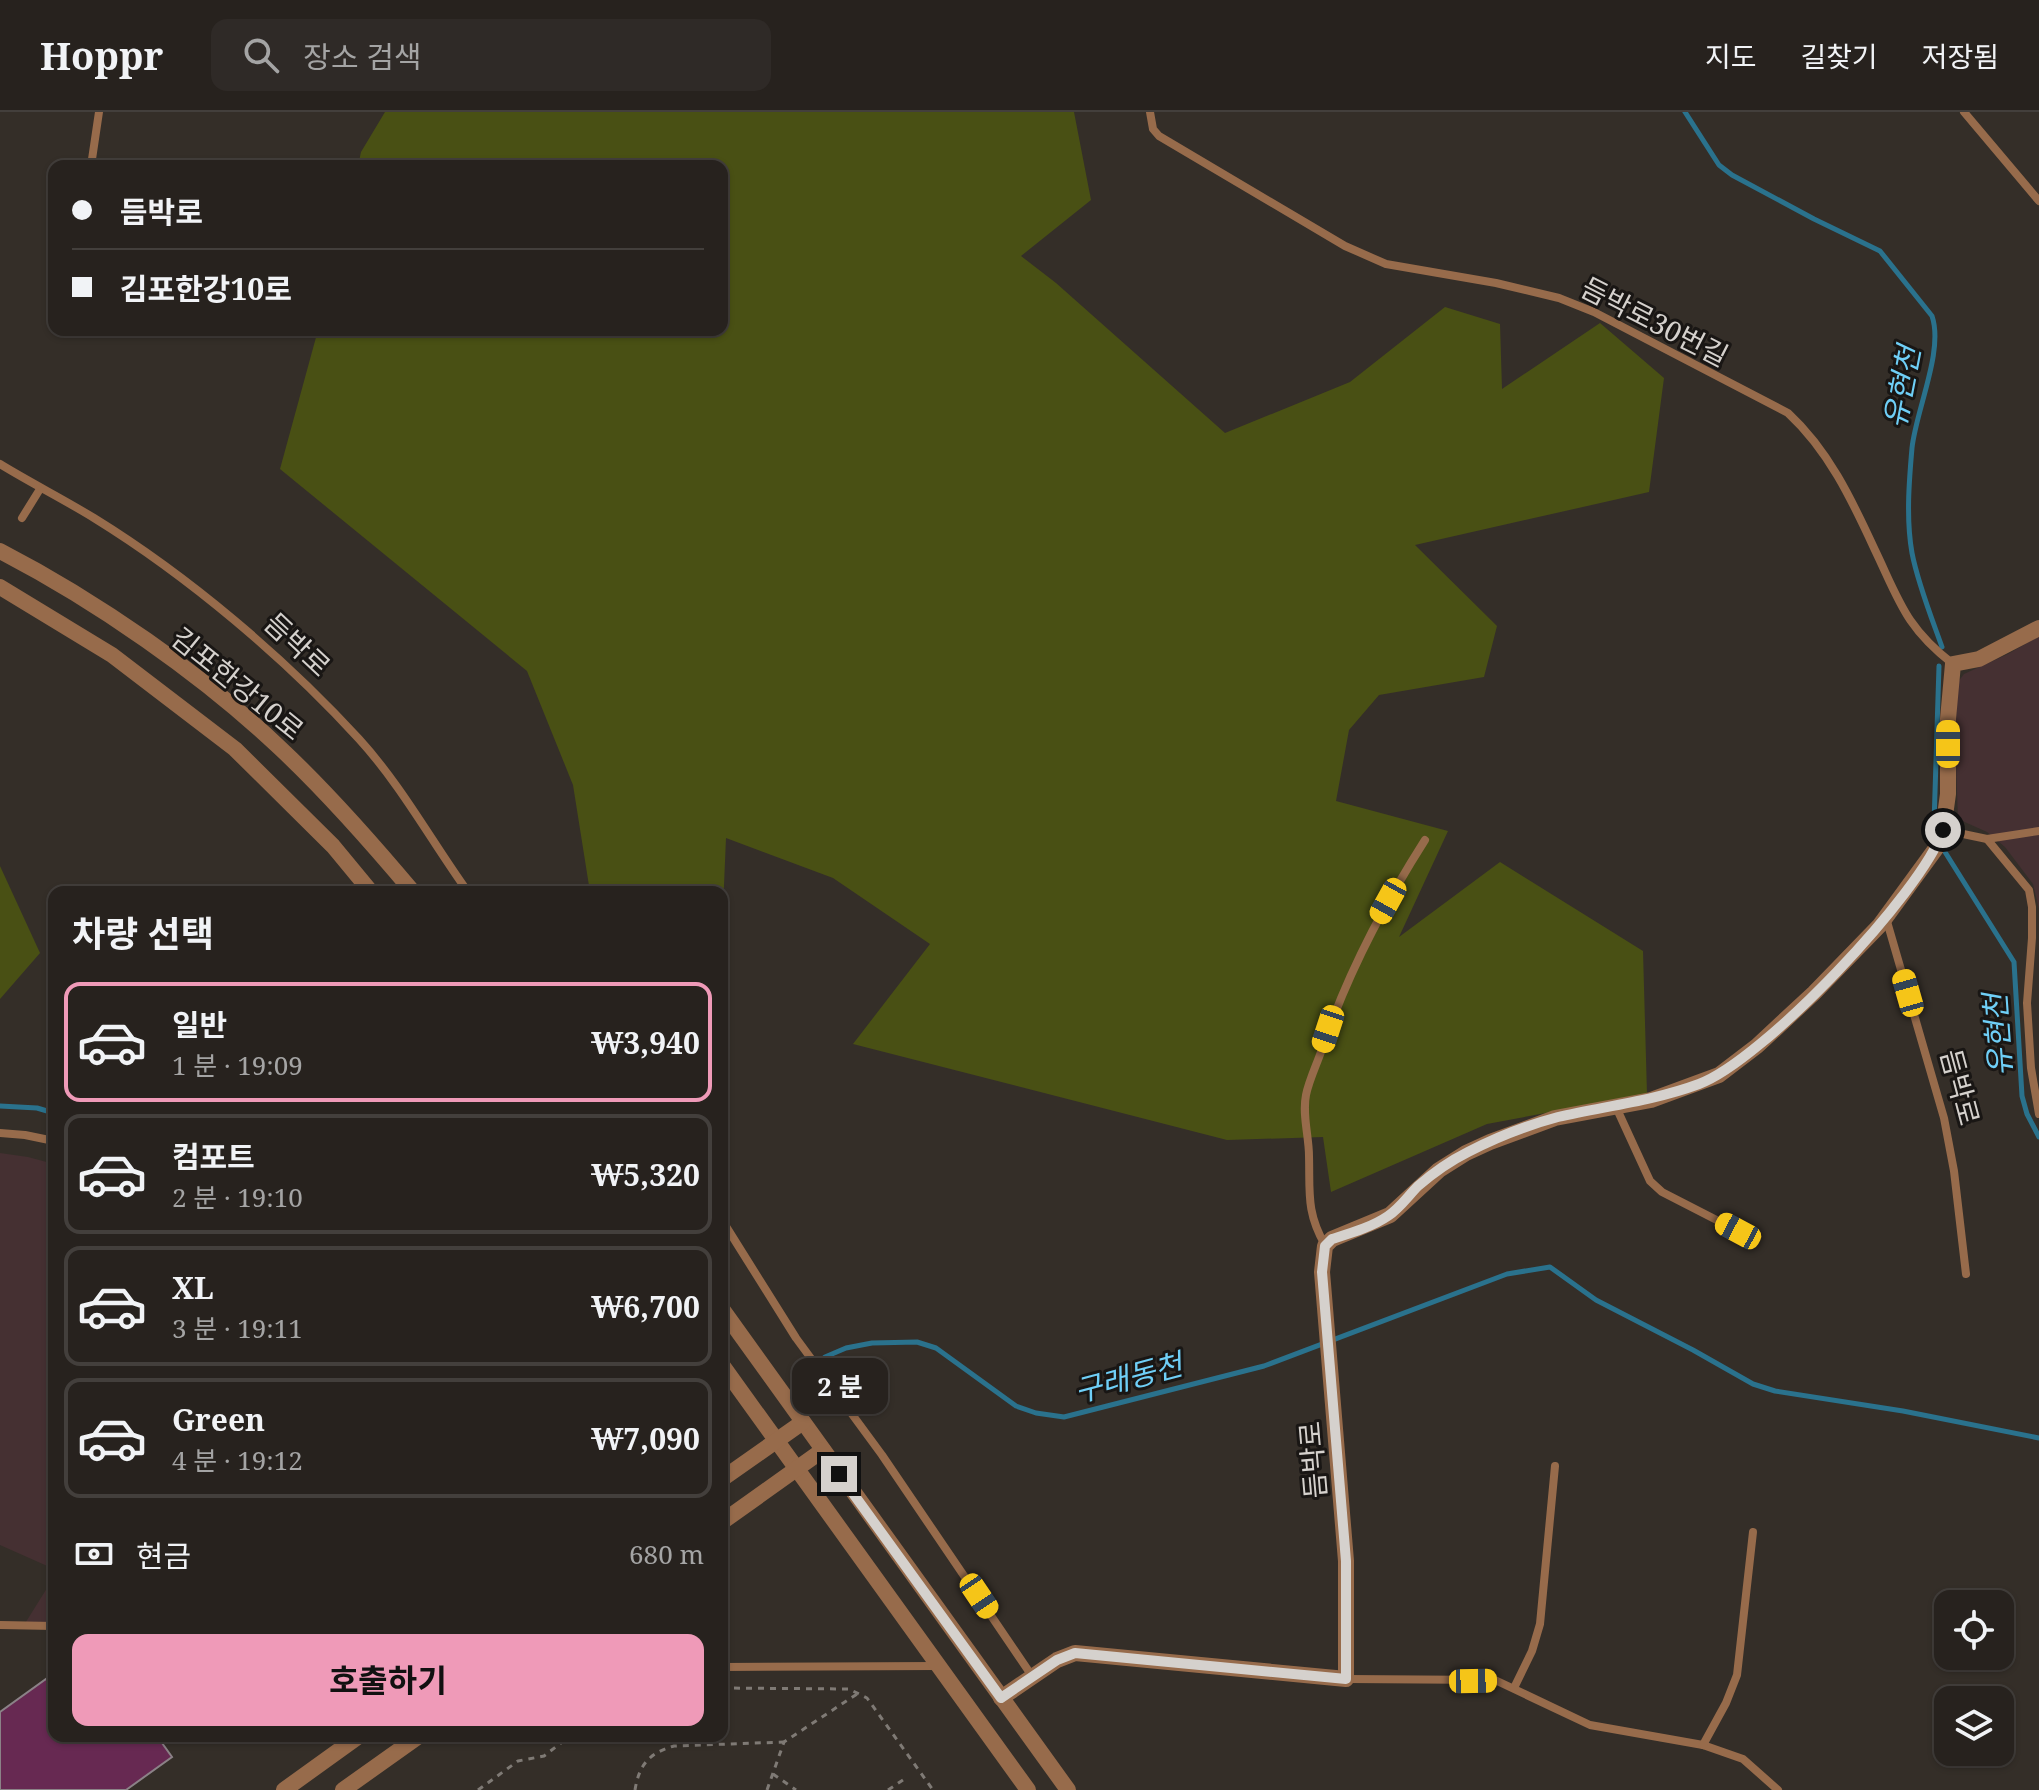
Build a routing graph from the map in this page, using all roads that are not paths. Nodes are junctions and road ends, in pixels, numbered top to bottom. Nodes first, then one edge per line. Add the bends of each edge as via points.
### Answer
1 (99, 112) edge
2 (1150, 112) edge
3 (1964, 112) edge
4 (92, 160) edge
5 (2039, 201) edge
6 (0, 464) edge
7 (40, 489) junction
8 (22, 518) dead end
9 (0, 551) edge
10 (0, 587) edge
11 (2039, 628) edge
12 (1953, 664) junction
13 (1943, 830) junction
14 (2039, 831) edge
15 (1987, 839) junction
16 (1425, 840) dead end
17 (366, 886) edge
18 (408, 886) edge
19 (464, 886) edge
20 (1886, 917) junction
21 (2035, 963) edge
22 (1616, 1107) junction
23 (2039, 1114) edge
24 (0, 1133) edge
25 (48, 1140) edge
26 (728, 1230) edge
27 (1738, 1231) dead end
28 (1325, 1246) junction
29 (1966, 1274) dead end
30 (728, 1317) edge
31 (728, 1373) edge
32 (803, 1422) junction
33 (776, 1441) junction
34 (823, 1450) junction
35 (1555, 1466) dead end
36 (797, 1470) junction
37 (728, 1475) edge
38 (728, 1518) edge
39 (1753, 1532) dead end
40 (0, 1625) edge
41 (48, 1626) edge
42 (940, 1666) junction
43 (728, 1667) edge
44 (1033, 1677) junction
45 (1346, 1679) junction
46 (1514, 1688) junction
47 (1001, 1698) junction
48 (351, 1742) edge
49 (411, 1742) edge
50 (1703, 1745) junction
51 (284, 1790) edge
52 (343, 1790) edge
53 (1028, 1790) edge
54 (1068, 1790) edge
55 (1778, 1790) edge

1 - 4 lane
2 - 12 lane, 듬박로30번길 via 1159,136 1345,246 1386,264 1559,298 1788,413 1810,433 1843,484 1910,623
3 - 5 lane
6 - 7 lane, 듬박로
7 - 8 lane
7 - 19 lane, 듬박로 via 150,556 246,631 311,691 361,741
9 - 18 street, 김포한강10로 via 104,613 232,706 351,818
10 - 17 street, 김포한강10로 via 112,655 235,749
11 - 12 street via 1979,659
12 - 13 street
13 - 15 lane
13 - 20 street via 1937,847
14 - 15 lane
15 - 21 lane via 2029,890
16 - 28 lane via 1362,948 1306,1093 1308,1195 1313,1225
20 - 22 street via 1825,982 1732,1066 1702,1083
20 - 29 lane, 듬박로 via 1944,1118
21 - 23 lane via 2027,1003
22 - 27 lane via 1650,1181
22 - 28 street via 1555,1118 1466,1153 1416,1188 1390,1215
24 - 25 lane
26 - 44 lane via 796,1338 908,1491
28 - 45 street, 듬박로 via 1322,1272 1346,1561
30 - 32 street
31 - 33 street
32 - 33 street
32 - 34 street
33 - 36 street
33 - 37 street
34 - 36 street
34 - 47 street
35 - 46 lane via 1540,1624
36 - 38 street
36 - 42 street
39 - 50 lane via 1737,1675
40 - 41 lane
42 - 43 lane
42 - 53 street
44 - 45 street via 1075,1653
44 - 47 street
45 - 46 lane via 1495,1680
46 - 50 lane via 1590,1725
47 - 54 street
48 - 51 street
49 - 52 street
50 - 55 lane via 1743,1759

